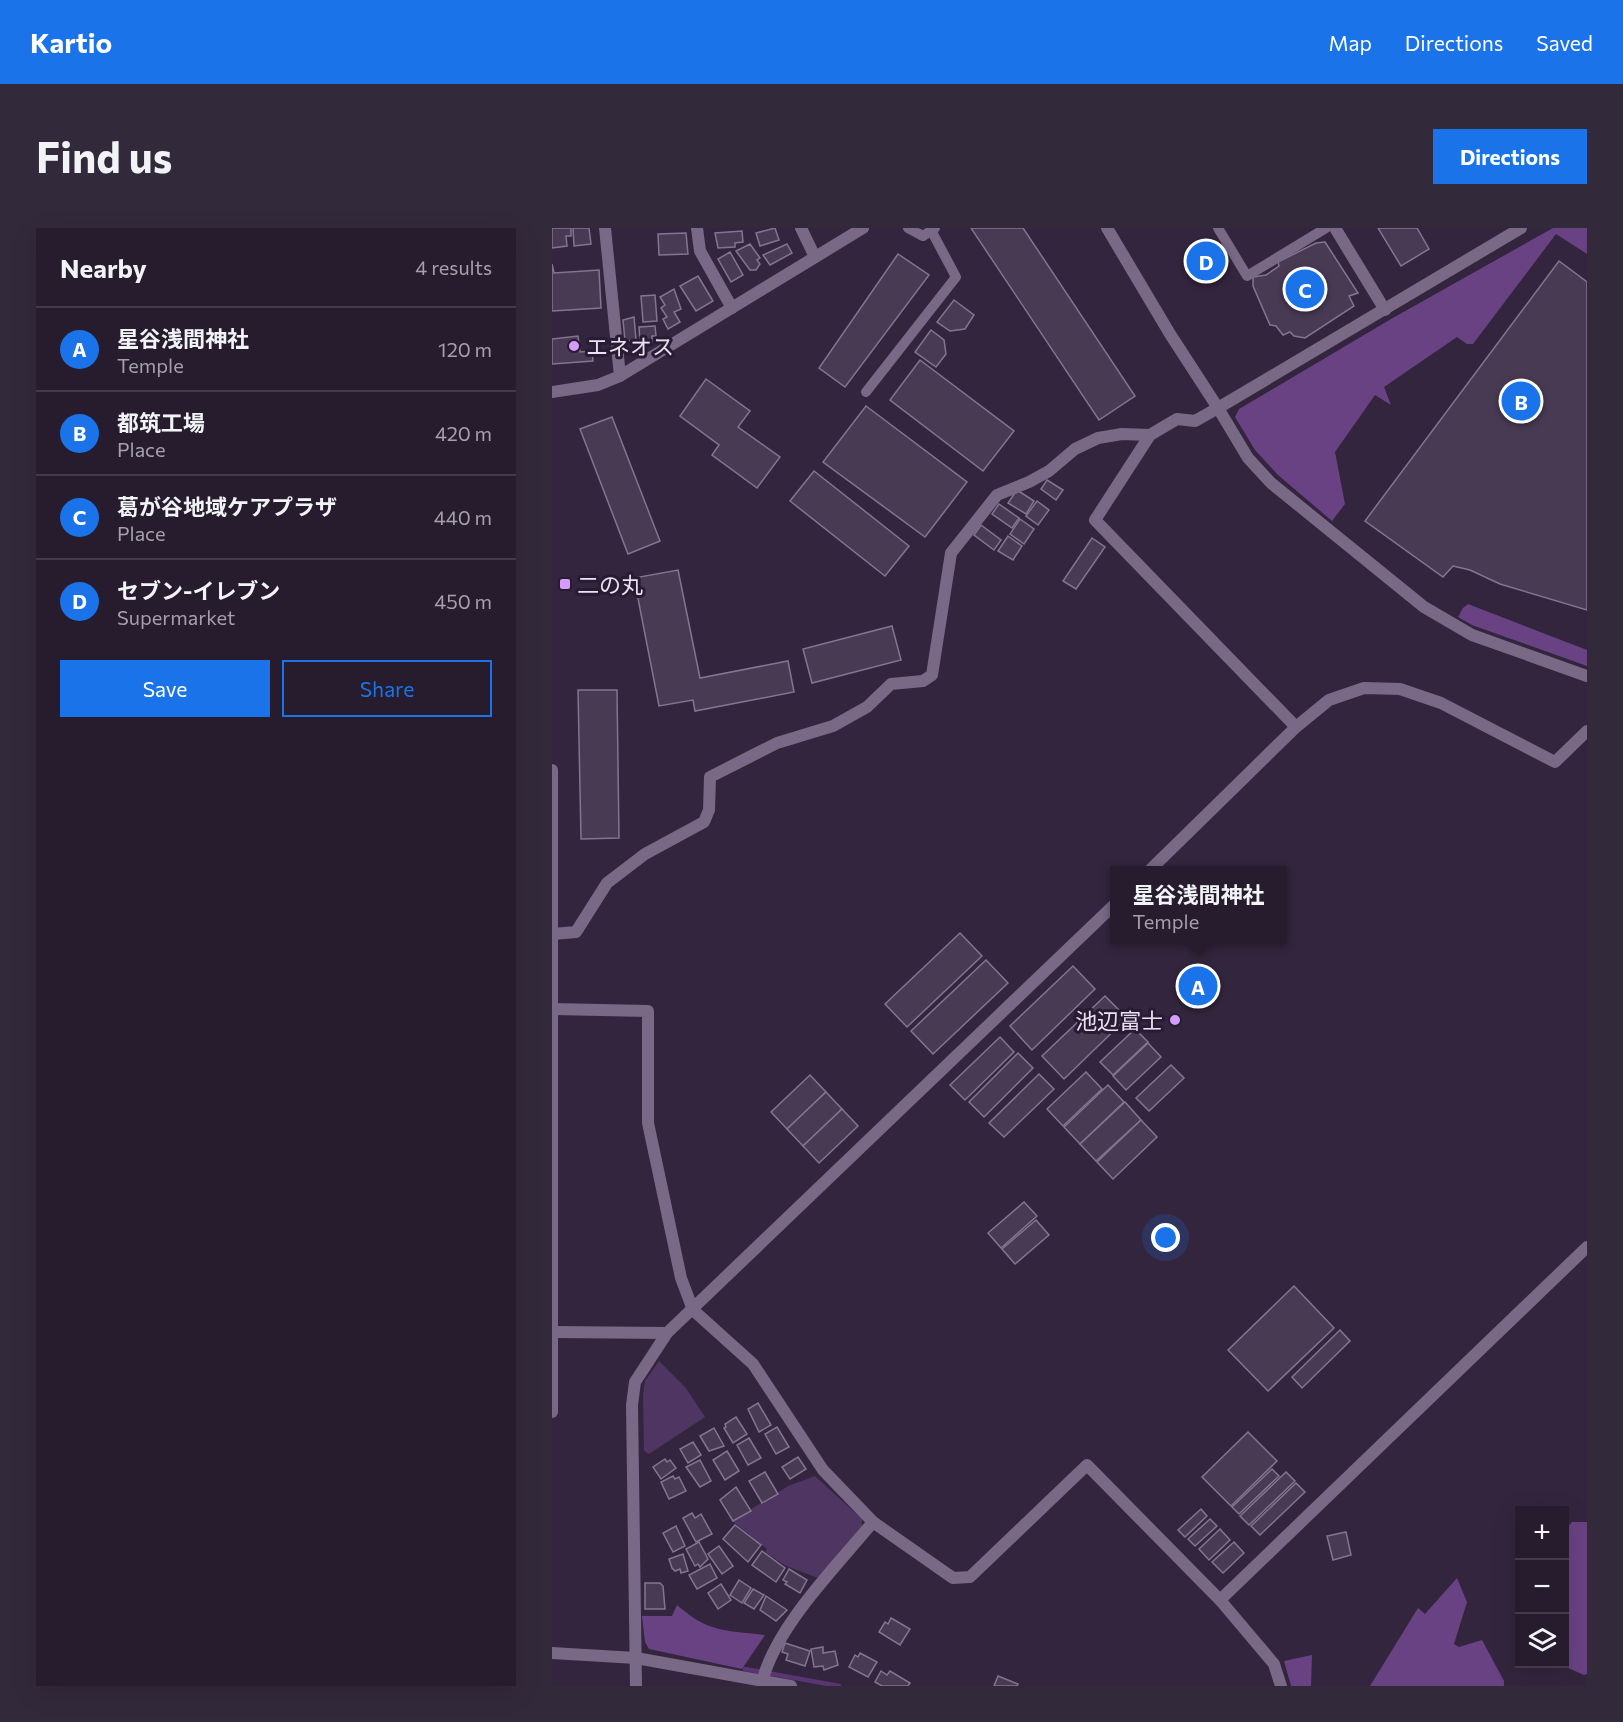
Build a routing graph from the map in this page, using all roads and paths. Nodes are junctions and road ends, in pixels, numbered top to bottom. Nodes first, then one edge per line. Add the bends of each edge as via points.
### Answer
1 (605, 228) edge
2 (697, 228) edge
3 (801, 228) edge
4 (863, 228) edge
5 (908, 228) edge
6 (1107, 228) edge
7 (1218, 228) edge
8 (1326, 228) edge
9 (1335, 228) edge
10 (1521, 228) edge
11 (934, 230) edge
12 (815, 257) junction
13 (732, 308) junction
14 (1385, 310) junction
15 (620, 376) junction
16 (552, 392) edge
17 (866, 392) dead end
18 (1218, 408) junction
19 (1150, 435) junction
20 (1587, 676) edge
21 (1296, 727) junction
22 (1587, 731) edge
23 (552, 770) edge
24 (553, 857) edge
25 (1154, 866) edge
26 (1110, 909) edge
27 (553, 934) edge
28 (553, 1009) edge
29 (1587, 1247) edge
30 (693, 1310) junction
31 (552, 1332) edge
32 (667, 1333) junction
33 (552, 1412) edge
34 (873, 1522) junction
35 (1220, 1600) junction
36 (552, 1653) edge
37 (636, 1658) junction
38 (762, 1682) junction
39 (636, 1686) edge
40 (791, 1686) edge
41 (1281, 1686) edge

1 - 15 street
2 - 13 street via 700,251
3 - 12 street
4 - 12 street
5 - 11 street via 923,236
6 - 18 street
7 - 8 street via 1247,276
9 - 14 street
10 - 14 street
11 - 17 street via 956,277
12 - 13 street
13 - 15 street
14 - 18 street
15 - 16 street via 598,385
18 - 19 street via 1195,421 1177,419
18 - 20 street via 1248,458 1271,483 1424,607 1472,635
19 - 21 street via 1095,520
19 - 27 street via 1098,438 1075,449 1029,482 997,495 951,554 932,675 923,681 891,684 867,707 833,726 777,743 710,777 709,810 704,822 645,854 607,883 576,932
21 - 22 street via 1329,700 1364,688 1400,689 1441,703 1555,762
21 - 25 street
23 - 24 street
24 - 27 street
26 - 30 street
27 - 28 street
28 - 30 street via 648,1011 648,1123 681,1278
28 - 33 street
29 - 35 street
30 - 32 street
30 - 34 street via 753,1364 824,1470
31 - 32 street
32 - 37 street via 634,1382
34 - 35 street via 953,1578 970,1577 1087,1465
34 - 38 street via 783,1634
35 - 41 street via 1274,1664
36 - 37 street
37 - 38 street
37 - 39 street
38 - 40 street

